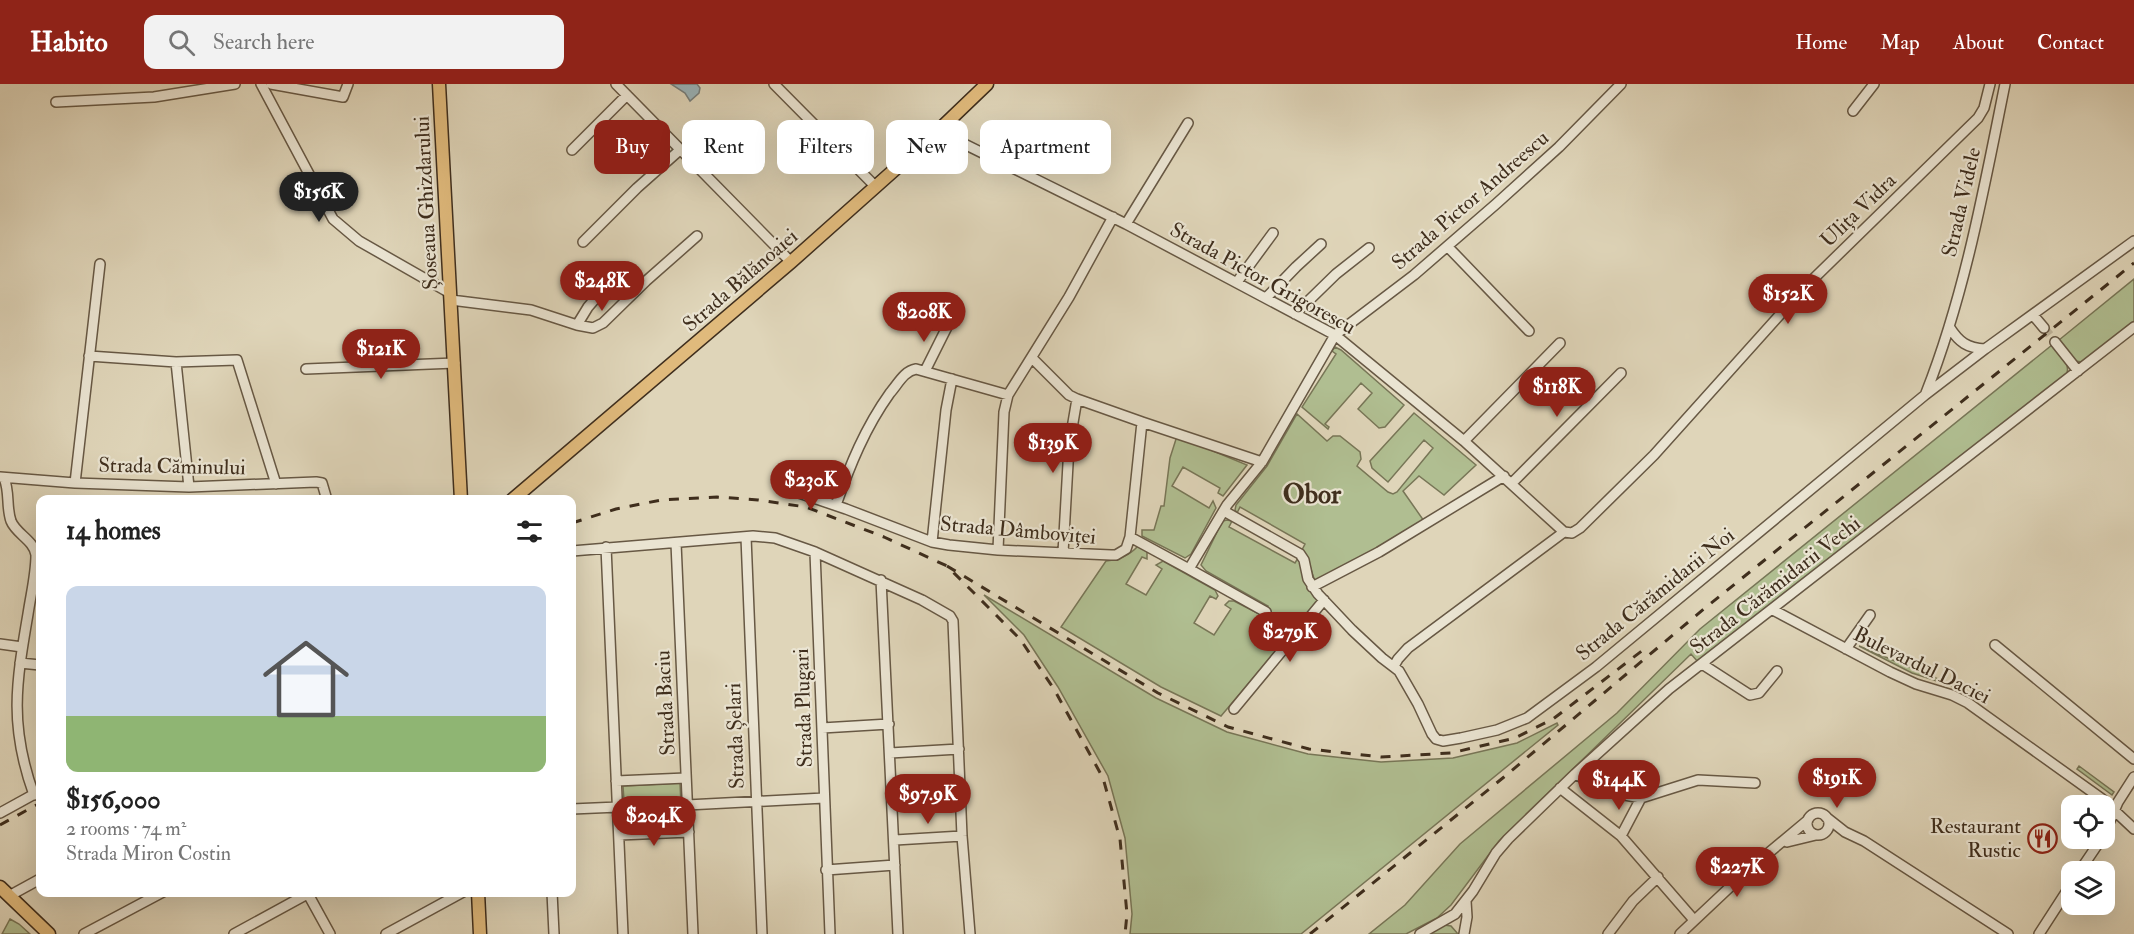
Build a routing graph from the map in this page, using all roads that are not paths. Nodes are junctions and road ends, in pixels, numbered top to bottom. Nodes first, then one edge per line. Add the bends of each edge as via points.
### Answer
1 (235, 84) edge
2 (261, 84) edge
3 (271, 84) edge
4 (348, 84) edge
5 (439, 84) edge
6 (616, 84) edge
7 (774, 84) edge
8 (1621, 84) edge
9 (1874, 84) edge
10 (1990, 84) edge
11 (2005, 84) edge
12 (979, 87) edge
13 (627, 95) junction
14 (56, 102) dead end
15 (1853, 111) dead end
16 (948, 120) edge
17 (1188, 123) dead end
18 (968, 146) edge
19 (681, 149) junction
20 (572, 150) dead end
21 (890, 174) edge
22 (876, 187) junction
23 (1113, 217) junction
24 (1126, 224) junction
25 (1273, 233) dead end
26 (697, 236) dead end
27 (2134, 241) edge
28 (583, 242) dead end
29 (1322, 244) dead end
30 (1448, 247) junction
31 (1369, 248) dead end
32 (791, 262) junction
33 (100, 264) dead end
34 (1237, 282) junction
35 (607, 285) dead end
36 (450, 297) junction
37 (1266, 298) junction
38 (1295, 314) junction
39 (2033, 315) junction
40 (577, 325) junction
41 (947, 327) dead end
42 (2134, 327) edge
43 (1950, 328) junction
44 (2044, 328) tunnel mouth
45 (1529, 331) dead end
46 (1335, 335) junction
47 (2055, 342) tunnel mouth
48 (1560, 343) dead end
49 (1985, 349) junction
50 (89, 356) junction
51 (1032, 358) junction
52 (176, 362) junction
53 (455, 363) junction
54 (306, 369) dead end
55 (925, 371) junction
56 (2078, 371) junction
57 (1622, 373) dead end
58 (952, 379) junction
59 (1008, 395) junction
60 (1925, 395) junction
61 (1077, 399) junction
62 (1142, 422) junction
63 (1464, 441) junction
64 (1262, 462) junction
65 (2, 478) edge
66 (1508, 480) junction
67 (75, 483) junction
68 (276, 484) junction
69 (189, 487) junction
70 (793, 491) dead end
71 (326, 495) edge
72 (461, 495) edge
73 (518, 495) edge
74 (836, 505) junction
75 (1224, 511) junction
76 (1564, 532) junction
77 (746, 537) junction
78 (1130, 537) junction
79 (932, 542) junction
80 (676, 543) junction
81 (606, 548) junction
82 (576, 550) edge
83 (998, 550) junction
84 (815, 552) junction
85 (1063, 553) junction
86 (1189, 568) junction
87 (881, 580) junction
88 (1312, 587) junction
89 (1324, 600) junction
90 (1773, 610) junction
91 (1266, 612) dead end
92 (1870, 615) dead end
93 (0, 644) edge
94 (1995, 645) dead end
95 (22, 647) junction
96 (1846, 649) junction
97 (20, 663) junction
98 (1702, 664) junction
99 (36, 665) edge
100 (1394, 666) junction
101 (1777, 671) dead end
102 (1234, 709) dead end
103 (889, 724) junction
104 (822, 728) junction
105 (959, 749) junction
106 (890, 753) junction
107 (2134, 759) edge
108 (1575, 774) junction
109 (2134, 777) edge
110 (686, 778) junction
111 (616, 781) junction
112 (1755, 783) dead end
113 (36, 788) edge
114 (1560, 788) junction
115 (36, 794) edge
116 (2096, 795) edge
117 (824, 798) junction
118 (1641, 798) junction
119 (756, 802) junction
120 (687, 805) junction
121 (618, 807) junction
122 (576, 809) edge
123 (2115, 810) joint
124 (0, 813) edge
125 (1826, 817) junction
126 (1808, 820) junction
127 (2134, 829) edge
128 (689, 832) junction
129 (1819, 834) junction
130 (619, 835) junction
131 (962, 836) junction
132 (1621, 836) junction
133 (895, 840) junction
134 (1864, 841) junction
135 (1779, 845) junction
136 (895, 866) junction
137 (826, 870) junction
138 (1658, 877) junction
139 (36, 880) edge
140 (3, 892) edge
141 (154, 897) edge
142 (303, 897) edge
143 (312, 897) edge
144 (454, 897) edge
145 (478, 897) edge
146 (552, 897) edge
147 (2061, 900) edge
148 (1466, 901) junction
149 (1694, 920) junction
150 (49, 934) edge
151 (84, 934) edge
152 (234, 934) edge
153 (330, 934) edge
154 (386, 934) edge
155 (480, 934) edge
156 (554, 934) edge
157 (623, 934) edge
158 (693, 934) edge
159 (762, 934) edge
160 (830, 934) edge
161 (898, 934) edge
162 (970, 934) edge
163 (1420, 934) edge
164 (1464, 934) edge
165 (1608, 934) edge
166 (1680, 934) edge
167 (2008, 934) edge
168 (2039, 934) edge

1 - 14 street via 154,97
2 - 36 street via 333,219 360,241
3 - 4 street via 343,97
5 - 36 main road, Șoseaua Ghizdarului
6 - 13 street
7 - 22 street
8 - 30 street, Strada Pictor Andreescu via 1559,147
9 - 15 street
10 - 76 street, Ulița Vidra via 1978,118 1803,289 1632,477 1580,528
11 - 43 street, Strada Videle
12 - 16 main road, Strada Bălănoaiei
13 - 19 street
13 - 20 street
17 - 24 street
18 - 23 street, Strada Pictor Grigorescu
19 - 28 street
19 - 32 street
21 - 22 main road, Strada Bălănoaiei
22 - 32 main road, Strada Bălănoaiei
23 - 24 street, Strada Pictor Grigorescu
23 - 51 street
24 - 34 street, Strada Pictor Grigorescu
25 - 34 street
26 - 40 street via 603,323 592,328
27 - 39 street, Strada Cărămidarii Noi
29 - 37 street
30 - 45 street
30 - 46 street, Strada Pictor Andreescu
31 - 38 street
32 - 73 main road, Strada Bălănoaiei
33 - 50 street
34 - 37 street, Strada Pictor Grigorescu
35 - 40 street
36 - 40 street via 531,310
36 - 53 main road, Șoseaua Ghizdarului
37 - 38 street, Strada Pictor Grigorescu
38 - 46 street, Strada Pictor Grigorescu
39 - 44 street
39 - 49 street, Strada Cărămidarii Noi
41 - 55 street
42 - 56 street, Strada Cărămidarii Vechi
43 - 49 street via 1965,345
43 - 60 street, Strada Videle
46 - 63 street, Strada Pictor Grigorescu
46 - 64 street
47 - 56 street
48 - 63 street
49 - 60 street, Strada Cărămidarii Noi
50 - 52 street
50 - 67 street
51 - 59 street
51 - 61 street
52 - 68 street via 237,360
52 - 69 street
53 - 54 street
53 - 72 main road, Șoseaua Ghizdarului
55 - 58 street
55 - 74 street via 907,372 884,402 859,444
56 - 90 street, Strada Cărămidarii Vechi
57 - 66 street
58 - 59 street
58 - 79 street
59 - 83 street
60 - 100 street, Strada Cărămidarii Noi via 1596,667 1527,718 1497,730 1437,739
61 - 62 street
61 - 85 street via 1069,446
62 - 64 street
62 - 78 street
63 - 66 street, Strada Pictor Grigorescu
64 - 75 street
65 - 67 street, Strada Căminului
65 - 95 street via 8,493 10,520 36,555
66 - 76 street, Strada Pictor Grigorescu
66 - 88 street
67 - 69 street, Strada Căminului
68 - 69 street, Strada Căminului
68 - 71 street, Strada Căminului via 322,483
70 - 74 street, Strada Dâmboviței
74 - 79 street, Strada Dâmboviței
75 - 86 street
75 - 88 street, Strada Cărămidarii Noi via 1300,554
76 - 100 street, Ulița Vidra via 1408,648
77 - 80 street
77 - 84 street via 775,538
77 - 119 street, Strada Șelari
78 - 85 street, Strada Dâmboviței via 1126,549 1116,555
78 - 86 street
79 - 83 street, Strada Dâmboviței
80 - 81 street
80 - 110 street, Strada Baciu
81 - 82 street
81 - 111 street
83 - 85 street, Strada Dâmboviței
84 - 87 street
84 - 104 street, Strada Plugari
86 - 91 street
87 - 103 street
87 - 105 street via 941,610 953,621
88 - 89 street, Strada Cărămidarii Noi
89 - 100 street, Strada Cărămidarii Noi
89 - 102 street
90 - 96 street, Bulevardul Daciei
90 - 98 street, Strada Cărămidarii Vechi
92 - 96 street
93 - 95 street
94 - 107 street
95 - 97 street
96 - 116 street, Bulevardul Daciei via 1916,684 1968,703
97 - 99 street
97 - 113 street via 17,729
98 - 101 street via 1750,695 1759,693
98 - 108 street, Strada Cărămidarii Vechi
103 - 104 street
103 - 106 street
104 - 117 street, Strada Plugari
105 - 106 street
105 - 131 street
106 - 133 street
108 - 114 street, Strada Cărămidarii Vechi
108 - 118 street via 1614,793
109 - 123 street
110 - 111 street
110 - 120 street, Strada Baciu
111 - 121 street
112 - 118 street via 1698,780
114 - 132 street
114 - 148 street, Strada Cărămidarii Vechi via 1502,846
115 - 124 street
117 - 119 street
117 - 137 street, Strada Plugari
118 - 132 street
119 - 120 street
119 - 159 street, Strada Șelari
120 - 128 street, Strada Baciu
121 - 122 street
121 - 130 street
123 - 127 street, Bulevardul Daciei
125 - 126 street via 1816,813
125 - 129 street via 1828,828
125 - 134 street
126 - 129 street via 1809,829
126 - 135 street
128 - 130 street
128 - 158 street, Strada Baciu
129 - 134 street
129 - 135 street
130 - 157 street
131 - 133 street
131 - 162 street
132 - 138 street
133 - 136 street
134 - 167 street
135 - 149 street
136 - 137 street
136 - 161 street
137 - 160 street, Strada Plugari
138 - 149 street
138 - 165 street
139 - 140 street
140 - 150 main road
141 - 151 street
142 - 152 street
143 - 153 street
144 - 154 street
145 - 155 main road
146 - 156 street
147 - 168 street
148 - 163 street, Strada Cărămidarii Vechi via 1446,921
148 - 164 street
149 - 166 street

